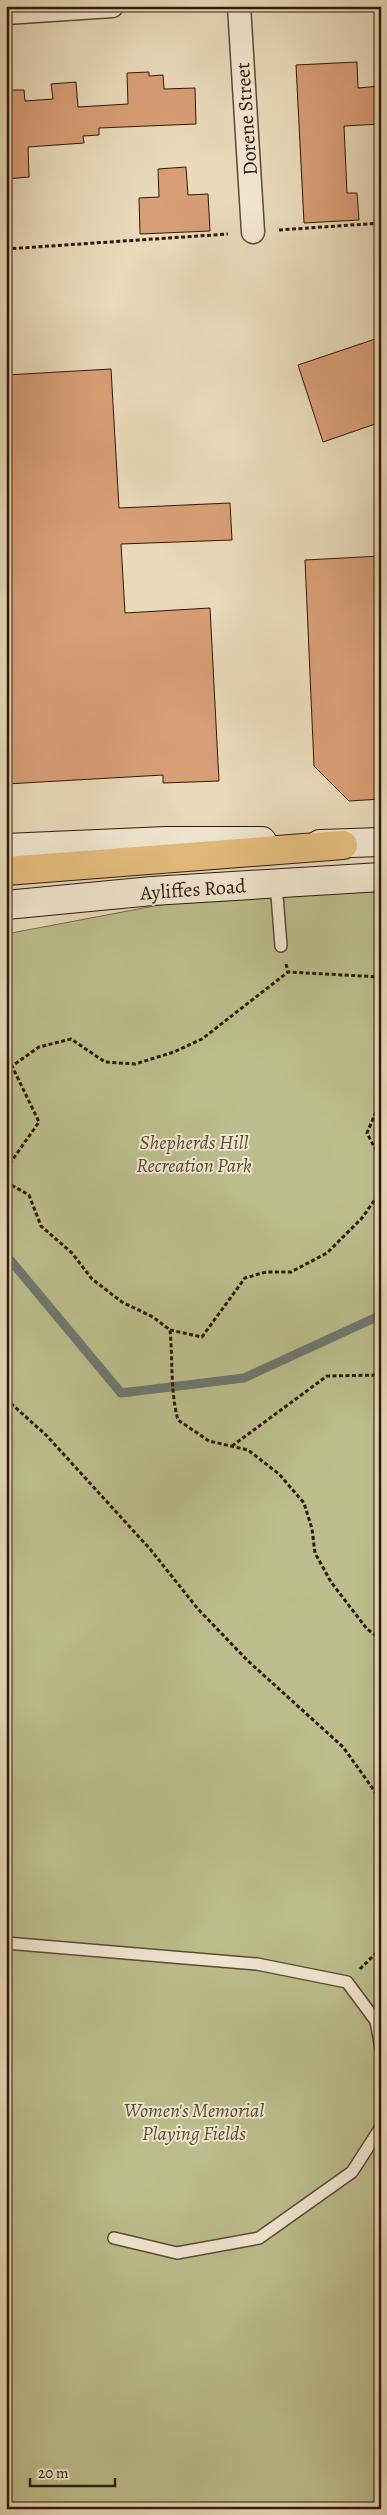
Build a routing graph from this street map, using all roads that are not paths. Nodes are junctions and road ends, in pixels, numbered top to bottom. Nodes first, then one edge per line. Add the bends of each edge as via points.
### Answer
1 (112, 6) edge
2 (239, 6) edge
3 (6, 13) edge
4 (253, 232) road end
5 (381, 842) edge
6 (344, 845) junction
7 (6, 848) edge
8 (6, 871) edge
9 (381, 877) edge
10 (276, 883) junction
11 (6, 905) edge
12 (281, 946) road end
13 (6, 1943) edge
14 (381, 2048) edge
15 (381, 2127) edge
16 (114, 2238) dead end

1 - 3 street
2 - 4 street, Dorene Street
5 - 6 main road
6 - 7 main road via 208,840
6 - 8 highway
9 - 10 main road, Ayliffes Road
10 - 11 main road, Ayliffes Road
10 - 12 lane
13 - 14 lane via 257,1964 347,1982 376,2021
15 - 16 lane via 352,2172 259,2238 177,2253

